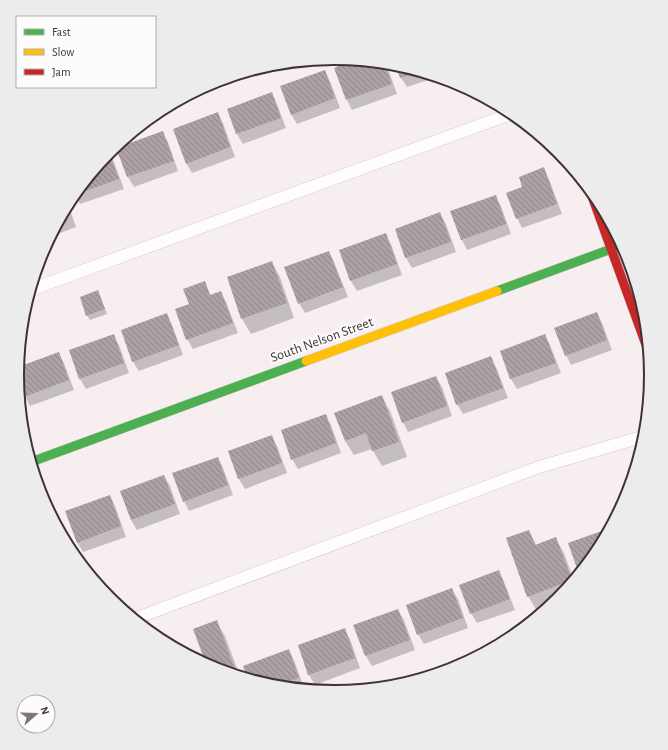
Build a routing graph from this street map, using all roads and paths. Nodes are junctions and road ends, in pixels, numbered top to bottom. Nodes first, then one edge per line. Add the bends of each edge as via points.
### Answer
1 (504, 116) edge
2 (598, 214) edge
3 (616, 247) edge
4 (611, 249) junction
5 (37, 287) edge
6 (640, 328) edge
7 (637, 438) edge
8 (36, 460) edge
9 (140, 617) edge

1 - 5 lane
2 - 4 street
3 - 4 street, South Nelson Street
4 - 6 street
4 - 8 street, South Nelson Street
7 - 9 lane via 539,467

